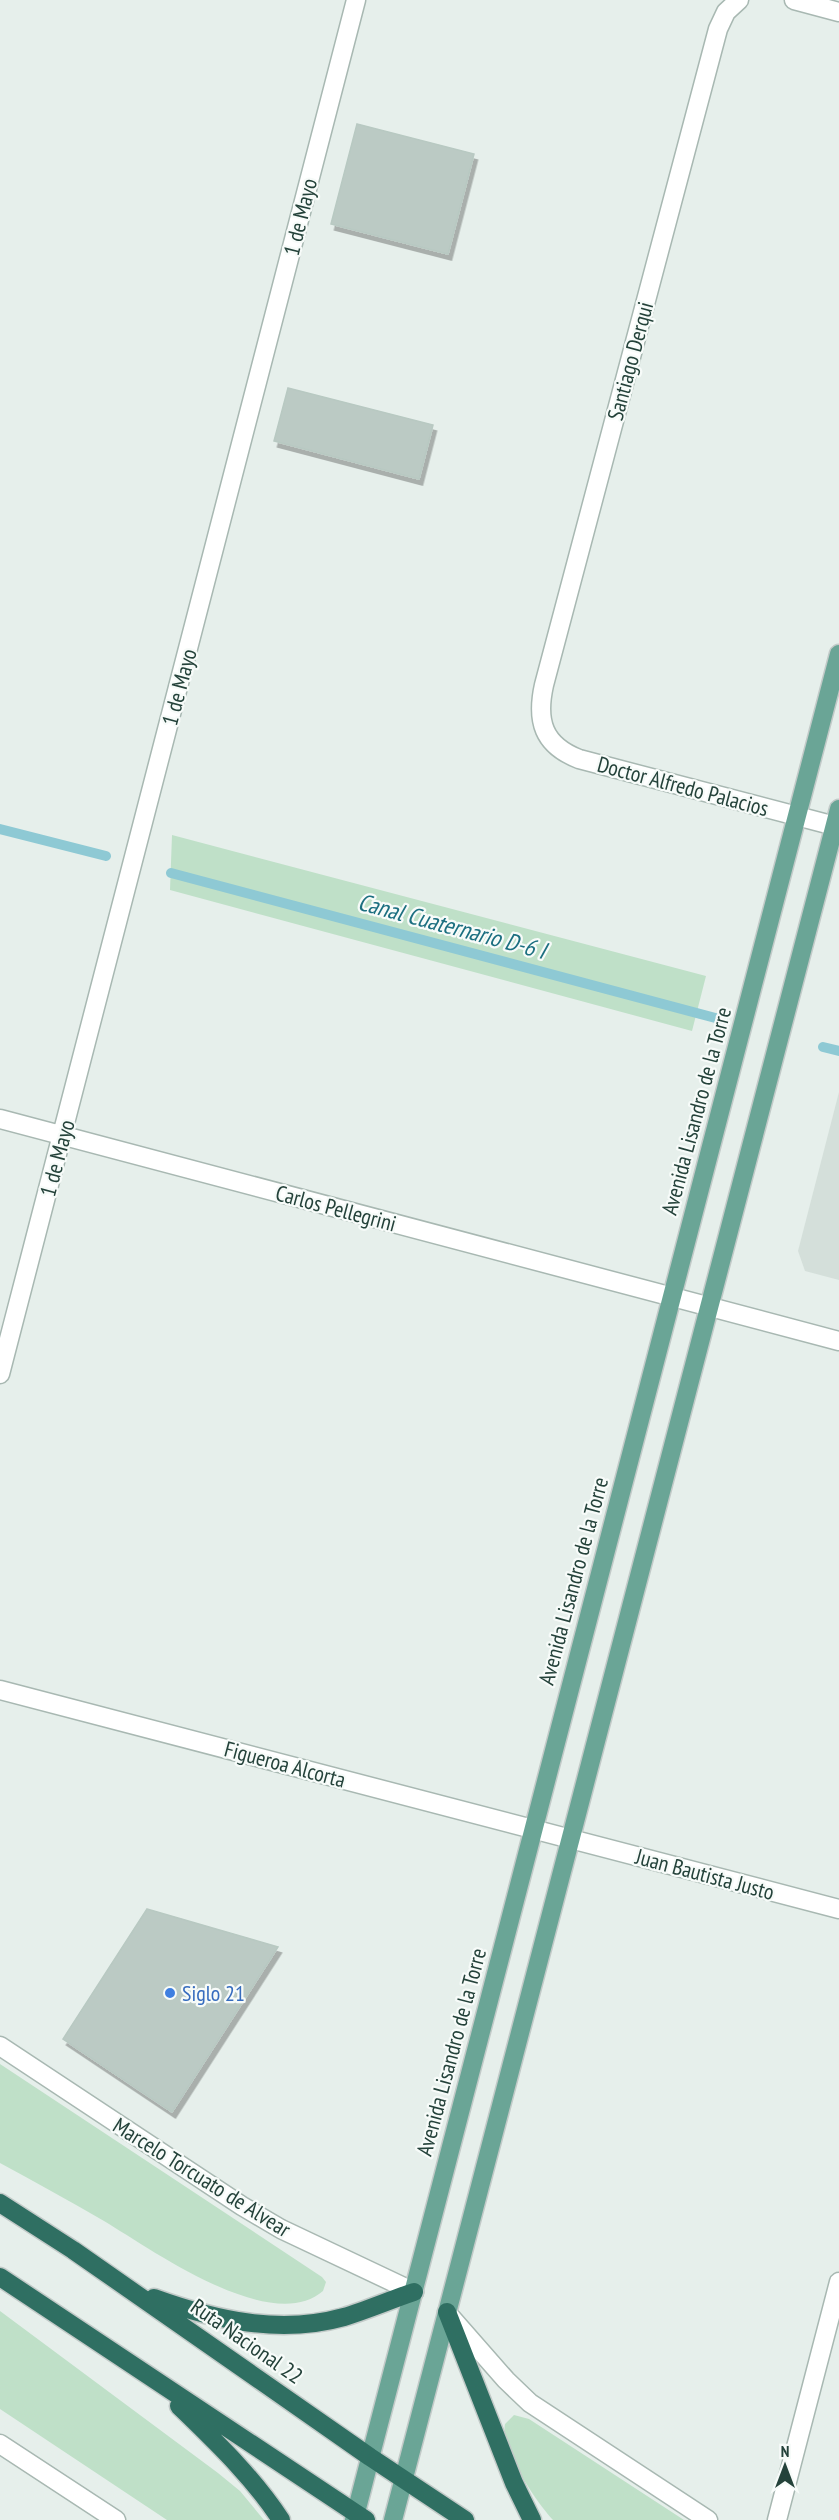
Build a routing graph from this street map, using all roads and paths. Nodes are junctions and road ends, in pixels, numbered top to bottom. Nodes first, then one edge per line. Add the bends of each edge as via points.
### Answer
1 (356, 0) edge
2 (739, 0) edge
3 (794, 0) edge
4 (839, 12) edge
5 (839, 654) edge
6 (544, 729) joint
7 (797, 816) junction
8 (837, 818) edge
9 (0, 1119) edge
10 (63, 1135) junction
11 (672, 1297) junction
12 (710, 1306) junction
13 (839, 1341) edge
14 (0, 1374) edge
15 (0, 1690) edge
16 (534, 1828) junction
17 (571, 1838) junction
18 (839, 1909) edge
19 (0, 2046) edge
20 (0, 2203) edge
21 (0, 2277) edge
22 (839, 2282) edge
23 (132, 2291) junction
24 (414, 2292) junction
25 (447, 2312) junction
26 (148, 2376) junction
27 (0, 2444) edge
28 (370, 2457) junction
29 (404, 2478) junction
30 (359, 2518) edge
31 (116, 2520) edge
32 (281, 2520) edge
33 (393, 2520) edge
34 (465, 2520) edge
35 (532, 2520) edge
36 (708, 2520) edge
37 (777, 2520) edge

1 - 10 street, 1 de Mayo
2 - 6 street, Santiago Derqui via 726,12 718,29 544,685
3 - 4 street
5 - 7 main road, Avenida Lisandro de la Torre
6 - 7 street, Doctor Alfredo Palacios via 556,747 579,759
7 - 8 street, Doctor Alfredo Palacios
7 - 11 main road, Avenida Lisandro de la Torre
8 - 12 main road
9 - 10 street, Carlos Pellegrini
10 - 11 street, Carlos Pellegrini
10 - 14 street, 1 de Mayo
11 - 12 street, Carlos Pellegrini
11 - 16 main road, Avenida Lisandro de la Torre
12 - 13 street, Carlos Pellegrini
12 - 17 main road
15 - 16 street, Figueroa Alcorta
16 - 17 street, Figueroa Alcorta
16 - 24 main road, Avenida Lisandro de la Torre
17 - 18 street, Juan Bautista Justo
17 - 25 main road
19 - 24 street, Marcelo Torcuato de Alvear via 251,2212
20 - 23 highway, Ruta Nacional 22
21 - 26 highway
22 - 37 street
23 - 24 highway via 194,2312 272,2326 343,2317
23 - 28 highway, Ruta Nacional 22
24 - 28 main road, Avenida Lisandro de la Torre
25 - 29 main road
25 - 35 highway
25 - 36 street via 530,2403
26 - 30 highway
26 - 32 highway via 263,2492
27 - 31 street
28 - 29 highway, Ruta Nacional 22
28 - 30 main road, Avenida Lisandro de la Torre
29 - 33 main road
29 - 34 highway, Ruta Nacional 22

